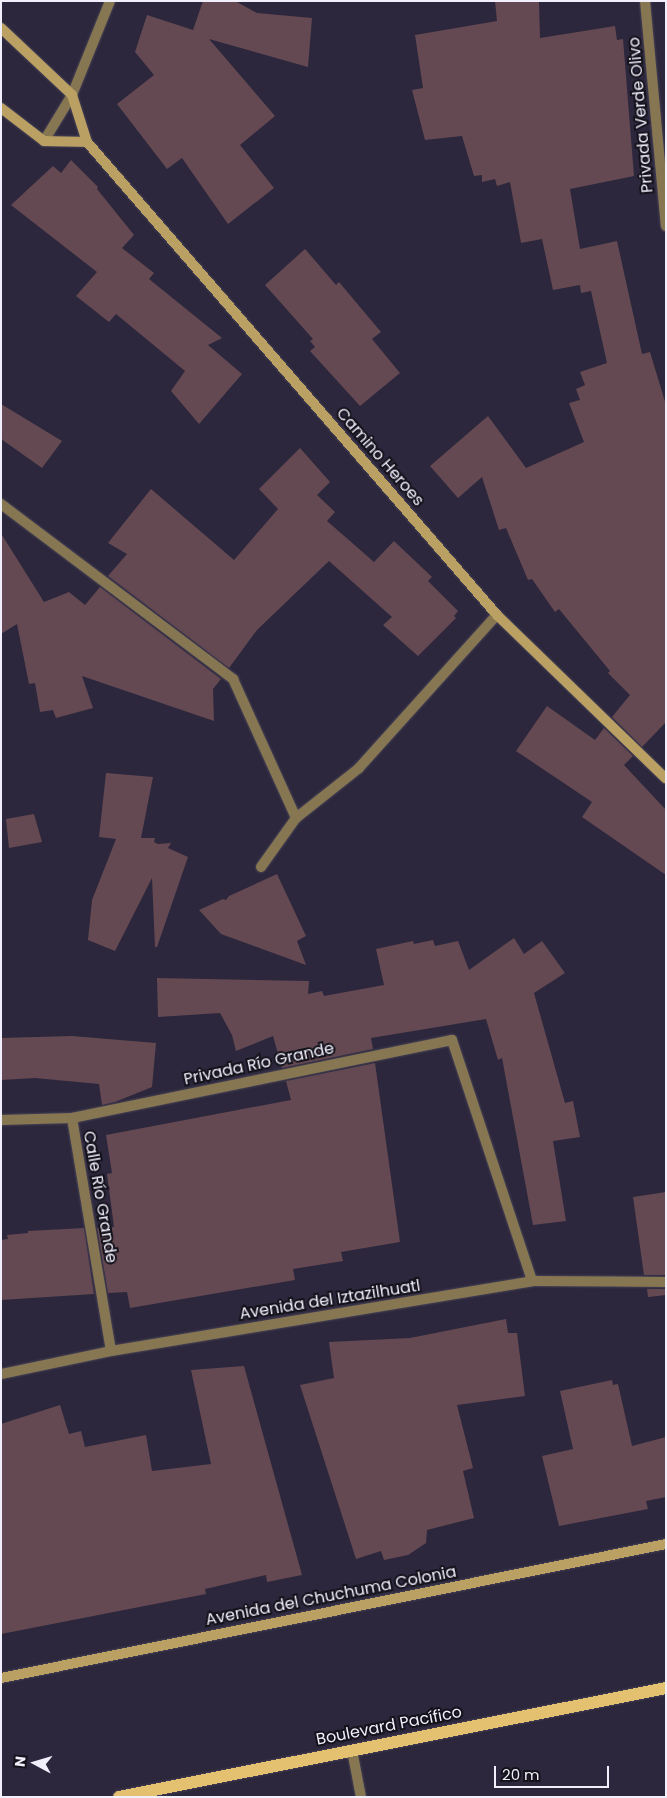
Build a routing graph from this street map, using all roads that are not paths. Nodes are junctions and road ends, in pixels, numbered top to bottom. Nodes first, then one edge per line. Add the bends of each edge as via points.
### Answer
1 (110, 1) edge
2 (645, 1) edge
3 (1, 28) edge
4 (72, 95) junction
5 (1, 108) edge
6 (44, 141) junction
7 (87, 142) junction
8 (666, 226) edge
9 (1, 504) edge
10 (497, 615) junction
11 (666, 779) edge
12 (296, 818) junction
13 (261, 866) dead end
14 (72, 1118) junction
15 (1, 1120) edge
16 (532, 1281) junction
17 (666, 1282) edge
18 (111, 1351) junction
19 (1, 1374) edge
20 (666, 1544) edge
21 (1, 1678) edge
22 (666, 1688) edge
23 (352, 1750) junction
24 (119, 1797) edge
25 (361, 1797) edge

1 - 4 street
2 - 8 street, Privada Verde Olivo
3 - 4 street
4 - 6 street
4 - 7 street, Camino Heroes
5 - 6 street
6 - 7 street
7 - 10 street, Camino Heroes
9 - 12 street via 233,679
10 - 11 street, Camino Heroes
10 - 12 street via 359,768
12 - 13 street
14 - 15 street, Calle Río Grande
14 - 16 street, Privada Río Grande via 452,1040
14 - 18 street, Calle Río Grande
16 - 17 street, Avenida del Iztazilhuatl
16 - 18 street, Avenida del Iztazilhuatl
18 - 19 street, Avenida del Iztazilhuatl
20 - 21 street, Avenida del Chuchuma Colonia
22 - 23 main road, Boulevard Pacífico
23 - 24 main road, Boulevard Pacífico
23 - 25 street

